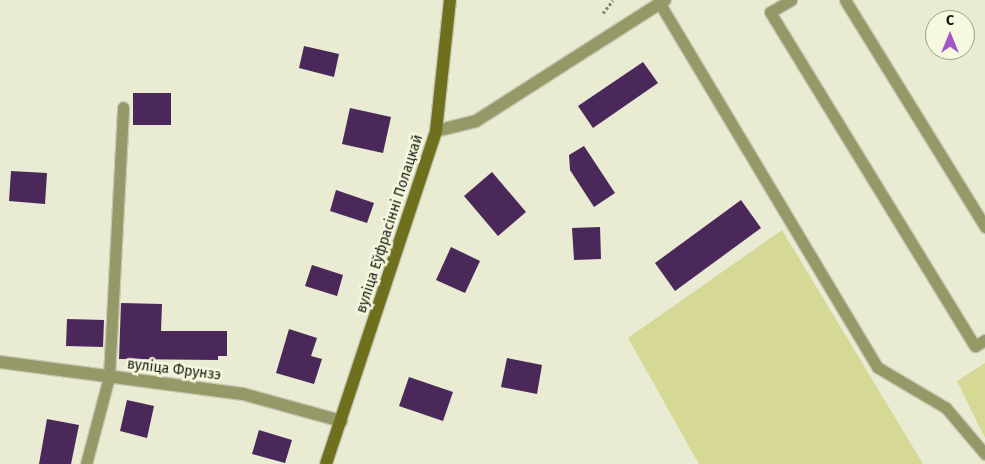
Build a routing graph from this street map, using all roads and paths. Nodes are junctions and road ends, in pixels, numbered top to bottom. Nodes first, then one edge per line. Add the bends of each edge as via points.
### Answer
1 (450, 0) edge
2 (612, 0) edge
3 (791, 0) edge
4 (845, 0) edge
5 (662, 2) edge
6 (603, 13) dead end
7 (123, 107) dead end
8 (436, 131) junction
9 (985, 227) edge
10 (985, 340) edge
11 (0, 362) edge
12 (109, 377) junction
13 (341, 421) junction
14 (985, 454) edge
15 (86, 464) edge
16 (326, 464) edge

1 - 8 main road
2 - 6 path
3 - 10 lane via 770,12 976,346
4 - 9 lane
5 - 8 street, вуліца Еўфрасінні Полацкай via 476,120
5 - 14 lane via 877,366 946,408
7 - 12 lane
8 - 13 main road, вуліца Еўфрасінні Полацкай
11 - 12 street, вуліца Фрунзэ
12 - 13 street, вуліца Фрунзэ via 243,394
12 - 15 lane
13 - 16 main road, вуліца Еўфрасінні Полацкай

